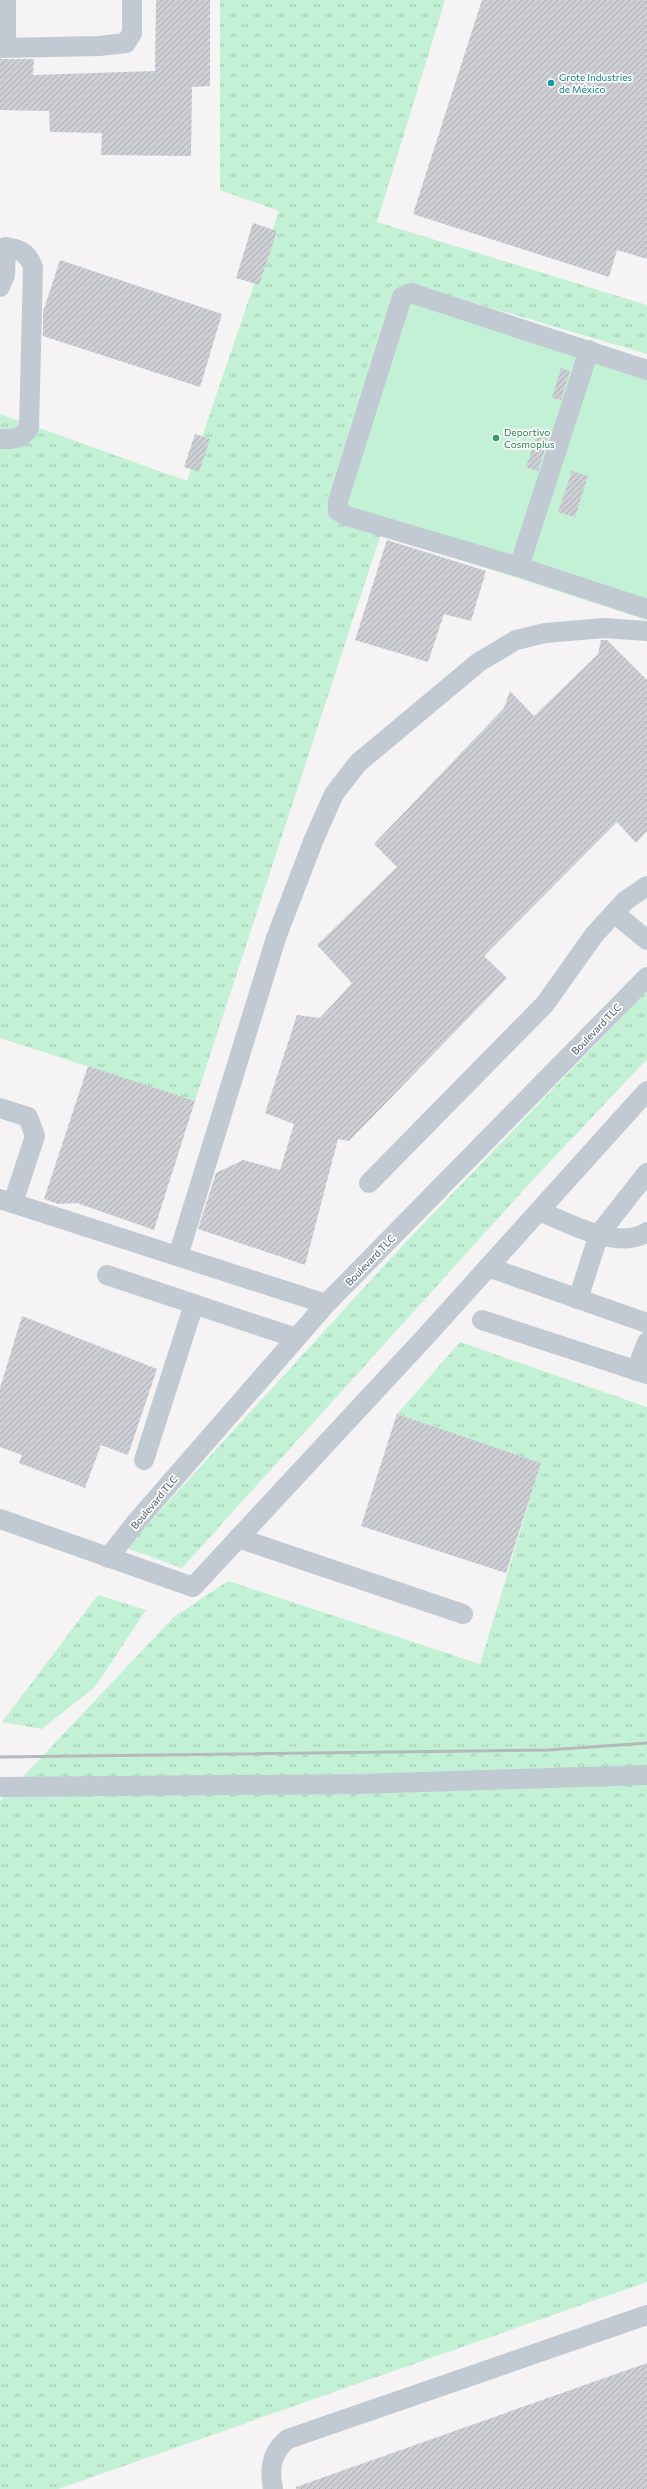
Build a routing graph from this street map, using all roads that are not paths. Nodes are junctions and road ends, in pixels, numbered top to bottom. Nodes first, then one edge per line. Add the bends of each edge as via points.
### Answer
1 (6, 0) edge
2 (132, 0) edge
3 (3, 48) edge
4 (3, 248) edge
5 (0, 287) edge
6 (589, 350) junction
7 (647, 370) edge
8 (1, 434) edge
9 (519, 567) junction
10 (647, 609) edge
11 (647, 631) edge
12 (647, 886) edge
13 (614, 913) junction
14 (647, 940) edge
15 (647, 977) edge
16 (647, 1092) edge
17 (0, 1108) edge
18 (647, 1173) edge
19 (369, 1183) dead end
20 (7, 1201) edge
21 (539, 1211) junction
22 (647, 1232) edge
23 (598, 1234) junction
24 (178, 1256) junction
25 (488, 1267) junction
26 (107, 1275) dead end
27 (578, 1299) junction
28 (194, 1304) junction
29 (326, 1304) junction
30 (482, 1320) dead end
31 (647, 1323) edge
32 (296, 1338) junction
33 (647, 1342) edge
34 (642, 1373) edge
35 (144, 1460) dead end
36 (0, 1519) edge
37 (238, 1538) junction
38 (108, 1558) junction
39 (463, 1614) dead end
40 (647, 1775) edge
41 (0, 1787) edge
42 (647, 2315) edge
43 (274, 2489) edge

1 - 3 street
2 - 3 street via 132,33 126,43
4 - 5 street via 4,275
4 - 8 street via 24,251 29,257 33,275 29,428 24,436 16,440
6 - 7 street
6 - 9 street
6 - 9 street via 412,293 402,297 338,501 338,511 347,516
9 - 10 street
11 - 24 street via 604,628 545,633 516,640 478,662 358,763 334,794 276,938
12 - 13 street via 625,901
13 - 14 street
13 - 19 street via 594,935 545,1004
15 - 29 street, Boulevard TLC
16 - 21 street
17 - 20 street via 28,1117 35,1136
18 - 23 street
20 - 24 street
21 - 23 street
21 - 25 street
22 - 23 street via 624,1239
23 - 27 street
24 - 29 street
25 - 27 street
25 - 37 street
26 - 28 street
27 - 31 street
28 - 32 street
28 - 35 street
29 - 32 street, Boulevard TLC
30 - 34 street
32 - 38 street, Boulevard TLC
33 - 34 street
36 - 38 street
37 - 38 street via 193,1587
37 - 39 street
40 - 41 street via 359,1784
42 - 43 street via 288,2439 278,2446 273,2458

